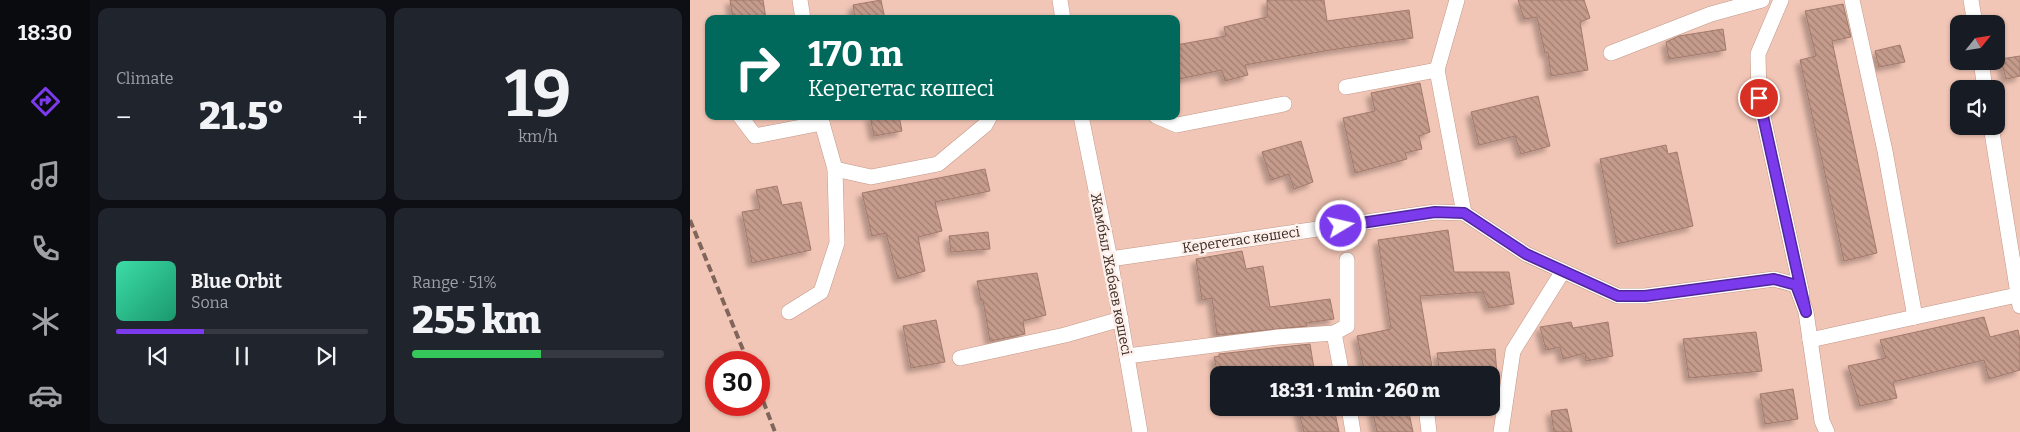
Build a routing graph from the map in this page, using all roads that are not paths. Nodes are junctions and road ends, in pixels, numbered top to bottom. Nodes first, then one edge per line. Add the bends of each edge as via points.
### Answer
1 (800, 0) edge
2 (1060, 0) edge
3 (1458, 0) edge
4 (1762, 0) edge
5 (1781, 0) edge
6 (1852, 0) edge
7 (1971, 0) edge
8 (802, 15) edge
9 (1062, 15) edge
10 (1974, 15) edge
11 (1611, 53) dead end
12 (1437, 70) junction
13 (1346, 87) dead end
14 (1284, 104) dead end
15 (743, 120) edge
16 (821, 120) edge
17 (988, 120) edge
18 (1082, 120) edge
19 (1165, 120) edge
20 (1992, 135) edge
21 (835, 169) junction
22 (1464, 213) junction
23 (1110, 259) junction
24 (1347, 260) dead end
25 (1563, 271) junction
26 (2018, 300) edge
27 (789, 312) dead end
28 (1806, 312) junction
29 (1915, 317) junction
30 (1121, 319) junction
31 (1334, 333) junction
32 (1810, 340) junction
33 (1127, 356) junction
34 (960, 358) dead end
35 (1340, 366) edge
36 (1350, 416) edge
37 (1427, 416) edge
38 (1140, 432) edge
39 (1353, 432) edge
40 (1429, 432) edge
41 (1501, 432) edge
42 (1826, 432) edge

1 - 8 street
2 - 9 street
3 - 12 street
4 - 11 street via 1711,14
5 - 28 street via 1758,54 1759,98
6 - 29 street via 1885,151
7 - 10 street
12 - 13 street
12 - 22 street
14 - 19 street via 1176,125
15 - 16 street via 755,136
16 - 21 street
17 - 21 street via 938,164 871,177
18 - 23 street, Жамбыл Жабаев көшесі
20 - 26 street
21 - 27 street via 837,243 821,292
22 - 23 street, Керегетас көшесі via 1435,212
22 - 25 street via 1526,254
23 - 30 street, Жамбыл Жабаев көшесі
24 - 31 street via 1348,326
25 - 28 street via 1618,296 1645,296 1774,279 1796,285
25 - 41 street via 1513,351
26 - 29 street
28 - 32 street
29 - 32 street
30 - 33 street, Жамбыл Жабаев көшесі
30 - 34 street
31 - 33 street
31 - 35 street
32 - 42 street
33 - 38 street, Жамбыл Жабаев көшесі
36 - 39 street
37 - 40 street

